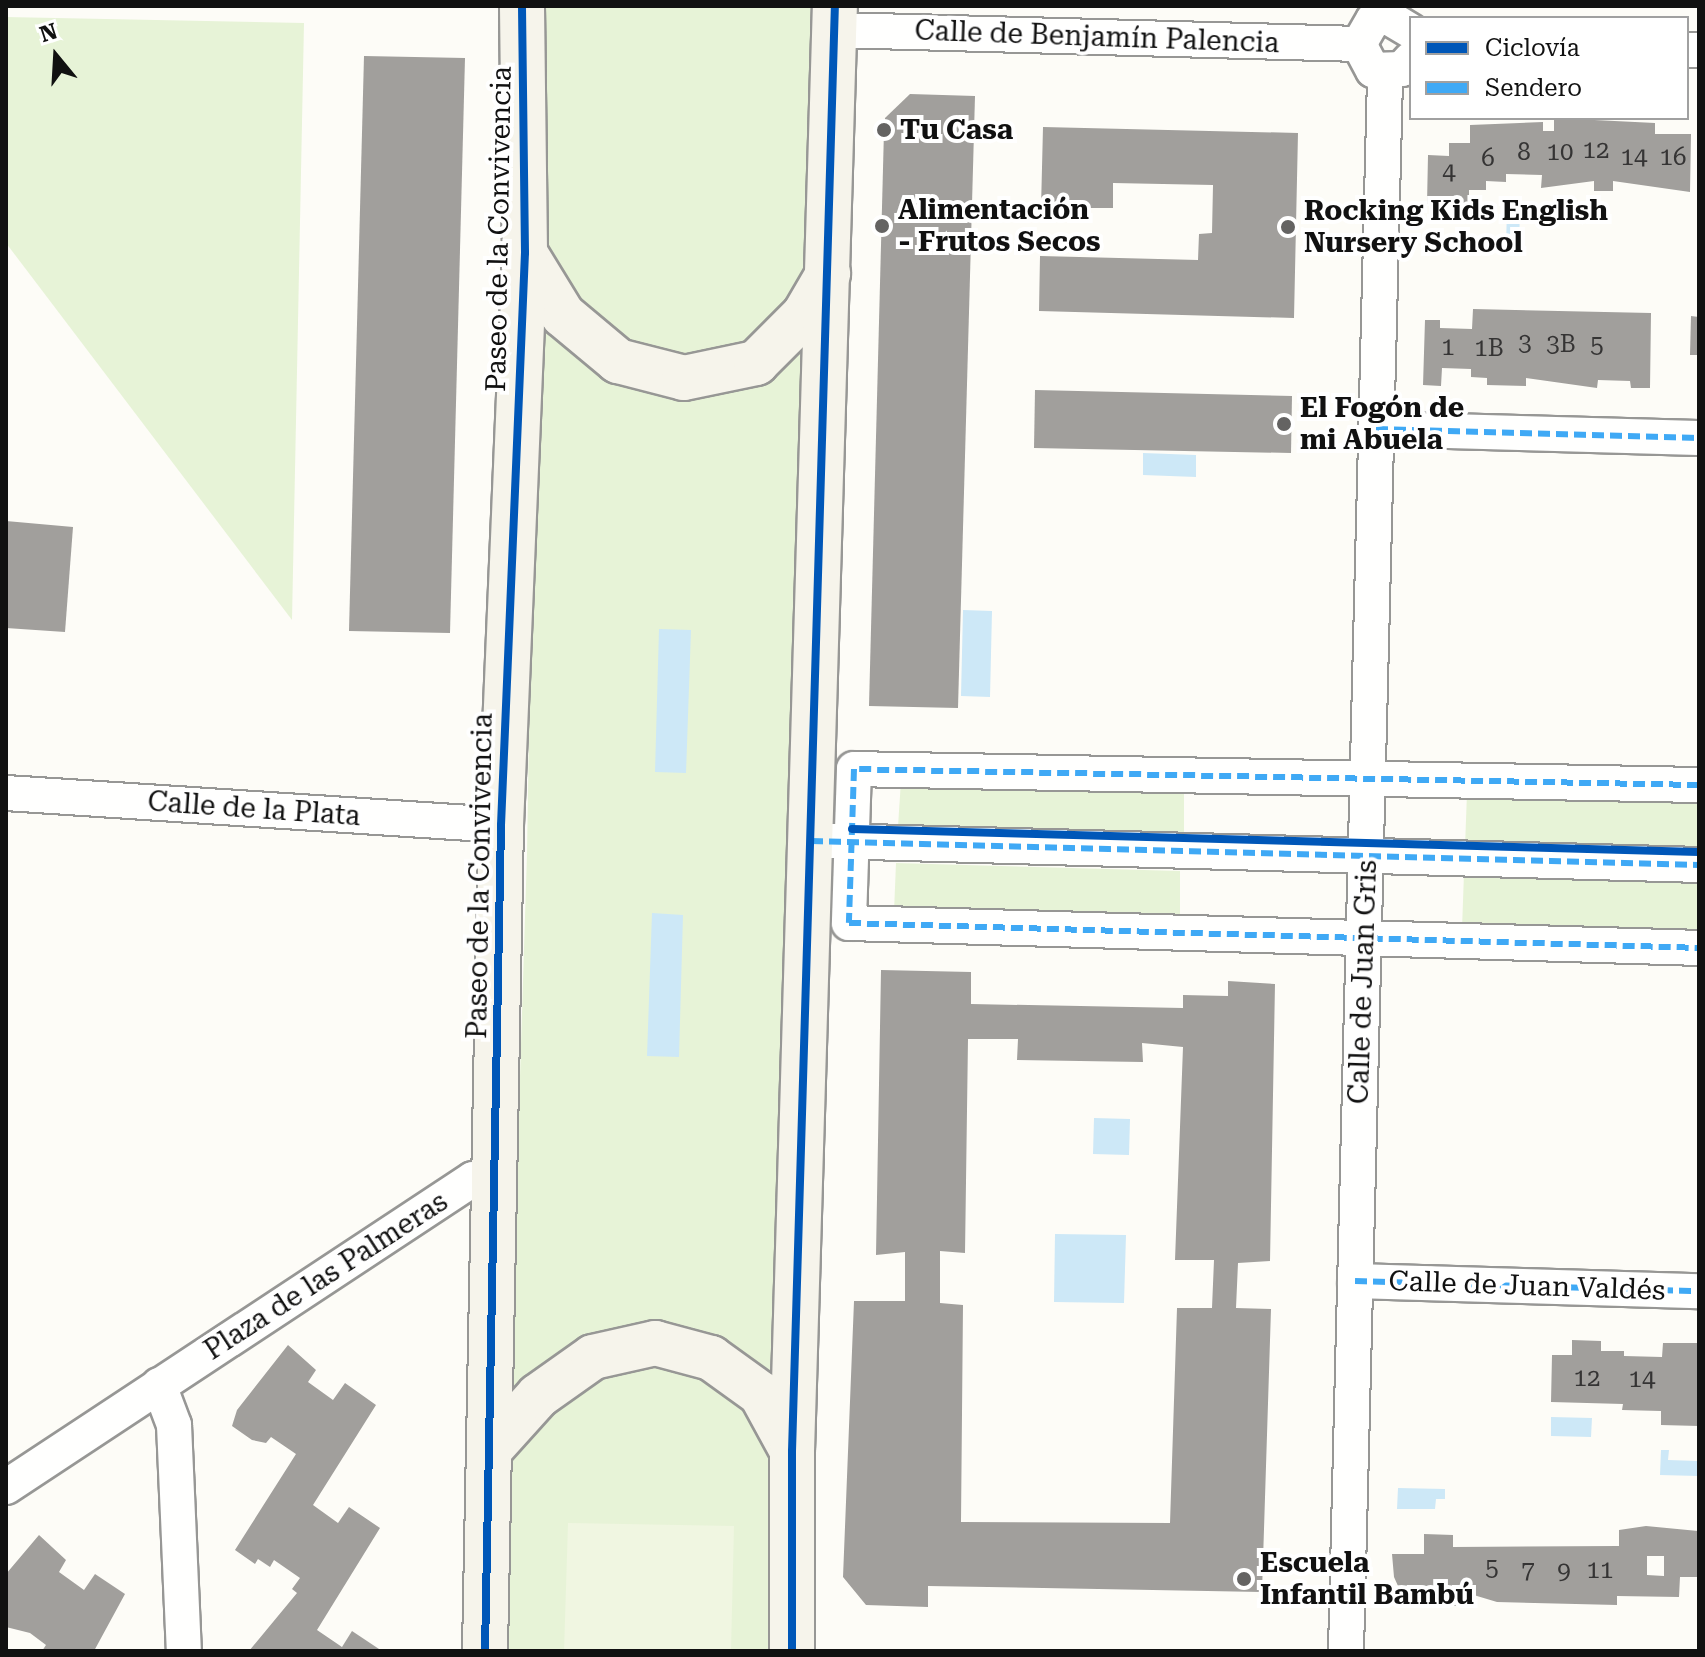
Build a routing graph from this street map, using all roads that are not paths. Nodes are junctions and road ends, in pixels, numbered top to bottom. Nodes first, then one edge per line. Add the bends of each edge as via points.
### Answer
1 (522, 6) edge
2 (836, 18) edge
3 (1396, 18) edge
4 (1359, 44) junction
5 (1398, 66) edge
6 (525, 253) junction
7 (828, 274) junction
8 (1376, 429) junction
9 (1699, 438) edge
10 (1368, 780) junction
11 (1699, 785) edge
12 (6, 793) edge
13 (501, 825) junction
14 (831, 841) junction
15 (1367, 856) junction
16 (1699, 865) edge
17 (1364, 939) junction
18 (1699, 948) edge
19 (496, 1178) junction
20 (1355, 1281) junction
21 (1699, 1291) edge
22 (159, 1385) junction
23 (493, 1446) junction
24 (792, 1451) junction
25 (6, 1487) edge
26 (184, 1651) edge
27 (485, 1651) edge
28 (792, 1651) edge
29 (1346, 1651) edge

1 - 6 street, Paseo de la Convivencia
2 - 4 street, Calle de Benjamín Palencia
2 - 7 street, Paseo de la Convivencia
3 - 4 street via 1373,20
4 - 5 street via 1362,58
5 - 8 street, Calle de Juan Gris
6 - 7 street, Paseo de la Convivencia via 563,315 618,361 684,378 756,363 804,315
6 - 13 street, Paseo de la Convivencia
7 - 14 street, Paseo de la Convivencia
8 - 9 street
8 - 10 street, Calle de Juan Gris
10 - 11 street
10 - 14 street via 854,769
10 - 15 street, Calle de Juan Gris
12 - 13 street, Calle de la Plata
13 - 19 street, Paseo de la Convivencia
14 - 15 street
14 - 17 street via 849,923
14 - 24 street, Paseo de la Convivencia
15 - 16 street
15 - 17 street, Calle de Juan Gris
17 - 18 street
17 - 20 street, Calle de Juan Gris
19 - 22 street, Plaza de las Palmeras via 473,1179
19 - 23 street, Paseo de la Convivencia
20 - 21 street, Calle de Juan Valdés
20 - 29 street, Calle de Juan Gris
22 - 25 street, Plaza de las Palmeras
22 - 26 street via 174,1425
23 - 24 street, Paseo de la Convivencia via 538,1396 593,1357 655,1343 711,1358 761,1394
23 - 27 street, Paseo de la Convivencia
24 - 28 street, Paseo de la Convivencia

